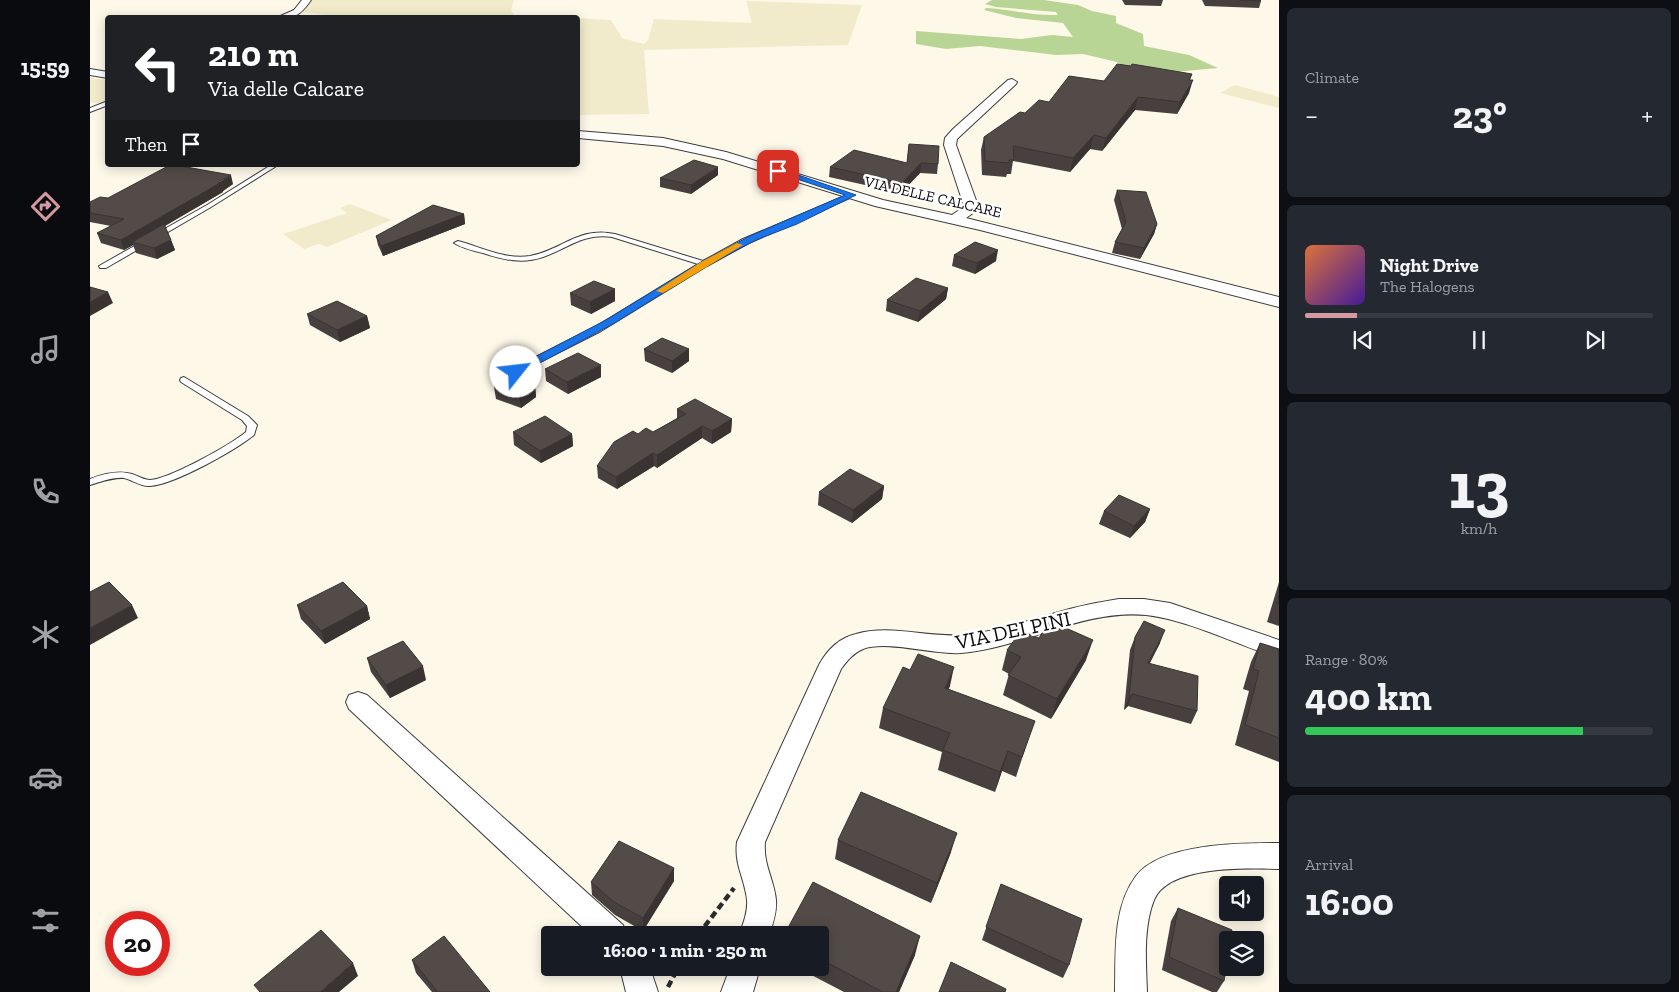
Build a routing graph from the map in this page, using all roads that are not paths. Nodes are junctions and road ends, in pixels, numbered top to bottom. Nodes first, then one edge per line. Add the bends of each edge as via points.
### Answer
1 (307, 0) edge
2 (288, 15) edge
3 (90, 72) edge
4 (105, 74) edge
5 (1012, 82) dead end
6 (105, 104) edge
7 (90, 110) edge
8 (580, 135) edge
9 (271, 167) edge
10 (852, 195) junction
11 (956, 219) junction
12 (458, 243) dead end
13 (704, 264) junction
14 (103, 266) dead end
15 (1279, 302) edge
16 (184, 380) dead end
17 (526, 388) edge
18 (90, 482) edge
19 (1279, 649) edge
20 (358, 702) dead end
21 (1279, 856) edge
22 (602, 926) edge
23 (757, 926) edge
24 (637, 976) edge
25 (742, 976) edge
26 (642, 992) edge
27 (737, 992) edge
28 (1131, 992) edge

1 - 2 street via 297,12
3 - 4 street
5 - 11 street via 951,138 950,148 970,203 968,210
6 - 7 lane
8 - 10 street, VIA DELLE CALCARE via 676,145 762,166
9 - 14 lane
10 - 11 street, VIA DELLE CALCARE
10 - 13 lane via 753,238
11 - 15 street, VIA DELLE CALCARE
12 - 13 lane via 510,258 526,259 585,234 599,232
13 - 17 lane via 604,325 519,369 514,380
16 - 18 lane via 246,418 252,425 252,433 156,482 139,481 126,475
19 - 23 street, VIA DEI PINI via 1170,610 1135,606 1108,608 963,644 882,638 852,642 837,654 831,665 751,842 751,866 762,898
20 - 22 street
21 - 28 street via 1194,862 1173,867 1151,880 1139,900 1135,916
24 - 26 street
25 - 27 street

